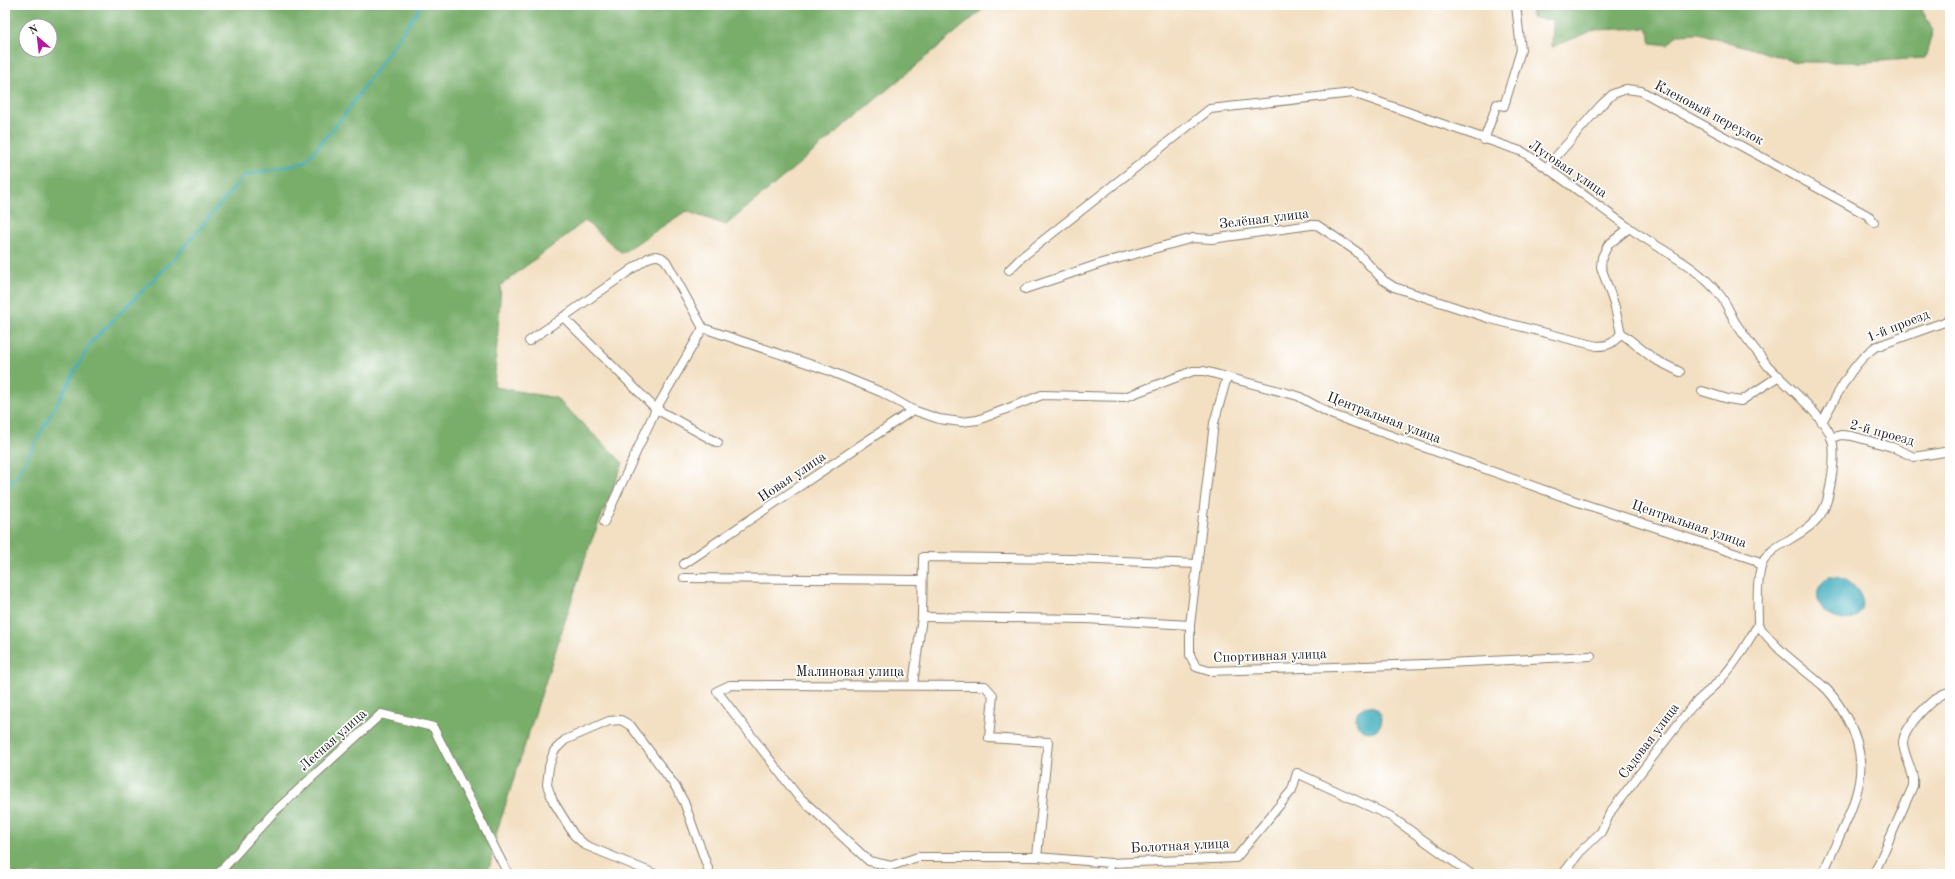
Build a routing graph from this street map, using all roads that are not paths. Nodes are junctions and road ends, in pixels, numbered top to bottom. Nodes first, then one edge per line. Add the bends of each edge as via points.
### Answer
1 (1516, 5) edge
2 (1484, 140) junction
3 (1547, 167) junction
4 (1874, 222) dead end
5 (1629, 228) junction
6 (1009, 270) dead end
7 (1025, 289) dead end
8 (563, 317) junction
9 (1950, 320) edge
10 (703, 328) junction
11 (1621, 333) junction
12 (529, 341) dead end
13 (1680, 372) dead end
14 (1779, 376) junction
15 (1227, 377) junction
16 (1702, 391) dead end
17 (656, 409) junction
18 (913, 410) junction
19 (1822, 422) junction
20 (1831, 438) junction
21 (718, 443) dead end
22 (1950, 451) edge
23 (604, 522) dead end
24 (1758, 563) junction
25 (684, 564) dead end
26 (1196, 564) junction
27 (684, 578) dead end
28 (922, 580) junction
29 (922, 617) junction
30 (1190, 625) junction
31 (1758, 625) junction
32 (1591, 656) dead end
33 (913, 685) junction
34 (1950, 692) edge
35 (1037, 857) junction
36 (869, 860) joint
37 (1110, 863) junction
38 (218, 874) edge
39 (508, 874) edge
40 (655, 874) edge
41 (710, 874) edge
42 (1108, 874) edge
43 (1471, 874) edge
44 (1563, 874) edge
45 (1823, 874) edge
46 (1874, 874) edge

1 - 2 street via 1521,50 1504,106 1497,104
2 - 3 street, Луговая улица via 1523,152
2 - 6 street, Луговая улица via 1353,93 1210,109 1022,257
3 - 4 street, Кленовый переулок via 1601,104 1613,94 1626,89 1641,91 1866,215
3 - 5 street, Луговая улица
5 - 11 street via 1608,245 1602,257 1602,267
5 - 14 street, Луговая улица via 1697,272 1720,294 1744,334
7 - 11 street, Зелёная улица via 1102,263 1193,238 1212,239 1311,225 1317,226 1356,251 1383,280 1394,287 1491,319 1597,346 1608,346 1615,342
8 - 10 street via 655,255 666,261
8 - 12 street
8 - 17 street
9 - 19 street, 1-й проезд via 1875,346 1855,366
10 - 17 street
10 - 18 street, Центральная улица via 827,370 881,392
11 - 13 street via 1654,359
14 - 16 street via 1741,401
14 - 19 street, Луговая улица
15 - 18 street, Центральная улица via 1213,372 1193,371 1125,397 1042,395 978,420 961,422 939,419
15 - 24 street, Центральная улица via 1298,396 1344,420
15 - 26 street, Спортивная улица via 1214,423
17 - 21 street
17 - 23 street
18 - 25 street, Новая улица
19 - 20 street, Луговая улица
20 - 22 street, 2-й проезд via 1841,435 1852,436 1892,447 1914,457
20 - 24 street via 1833,462 1828,498 1822,511 1812,525
24 - 31 street
26 - 28 street via 923,557
26 - 30 street, Спортивная улица
27 - 28 street
28 - 29 street
29 - 30 street via 1086,619
29 - 33 street
30 - 32 street, Спортивная улица via 1190,655 1200,670 1209,671
31 - 44 street, Садовая улица via 1732,666 1689,710 1611,811 1601,832 1580,852
31 - 45 street via 1780,651 1824,686 1853,728 1861,752 1861,776 1854,801
33 - 35 street, Малиновая улица via 985,686 993,695 989,738 1048,742
33 - 36 street, Малиновая улица via 730,685 716,691 797,796
34 - 46 street via 1941,694 1932,701 1912,723 1905,736 1903,743 1912,770 1913,786
35 - 36 street, Болотная улица via 918,857 891,866
35 - 37 street, Болотная улица
37 - 42 street
37 - 43 street, Болотная улица via 1236,858 1292,790 1297,773 1390,816
38 - 39 street, Лесная улица via 273,813 381,714 433,727
40 - 41 street via 585,845 574,835 553,802 547,785 548,767 554,751 565,740 609,721 621,720 631,726 676,786

